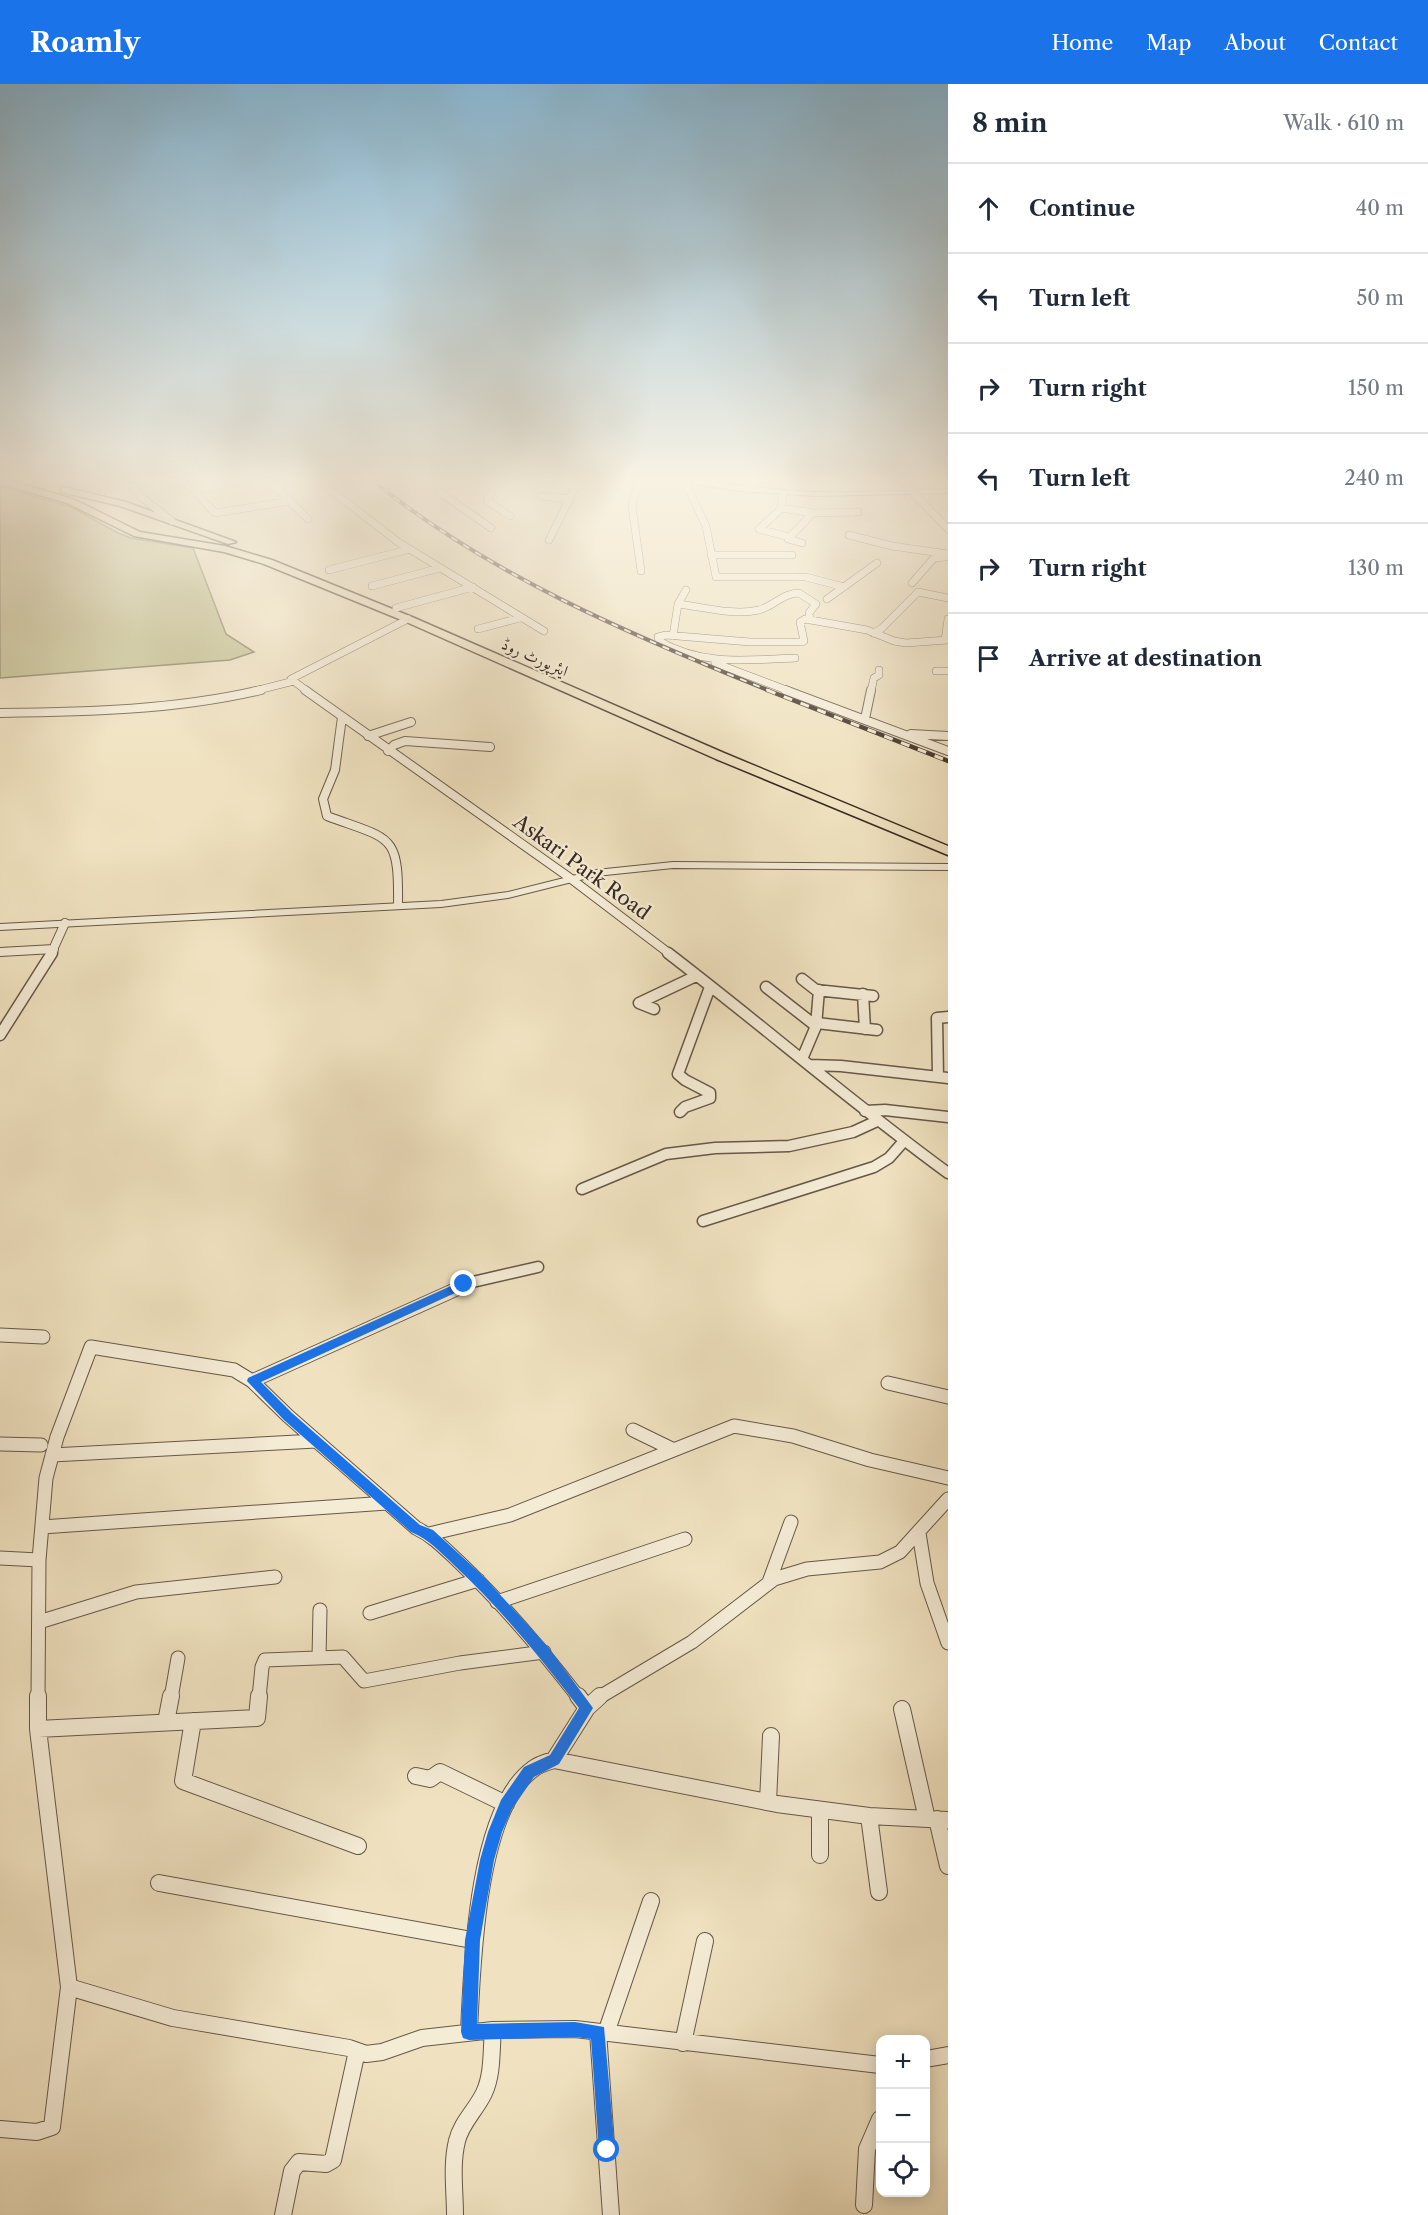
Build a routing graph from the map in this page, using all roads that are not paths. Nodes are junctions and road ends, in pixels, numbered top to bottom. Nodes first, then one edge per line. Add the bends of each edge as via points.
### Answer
1 (311, 579) edge
2 (324, 579) edge
3 (397, 579) edge
4 (460, 579) edge
5 (817, 579) edge
6 (854, 579) edge
7 (915, 579) edge
8 (912, 583) dead end
9 (372, 586) dead end
10 (473, 587) junction
11 (844, 587) junction
12 (686, 590) dead end
13 (948, 598) edge
14 (827, 599) dead end
15 (678, 604) junction
16 (396, 608) junction
17 (520, 618) junction
18 (408, 619) junction
19 (948, 619) edge
20 (810, 620) junction
21 (478, 629) dead end
22 (544, 631) dead end
23 (873, 633) junction
24 (673, 636) junction
25 (947, 640) edge
26 (795, 658) dead end
27 (709, 660) junction
28 (879, 670) dead end
29 (936, 671) dead end
30 (948, 671) edge
31 (292, 679) junction
32 (0, 707) edge
33 (0, 712) edge
34 (342, 717) junction
35 (865, 719) junction
36 (411, 722) dead end
37 (902, 733) junction
38 (368, 736) junction
39 (948, 736) edge
40 (490, 747) dead end
41 (388, 751) junction
42 (948, 751) edge
43 (948, 839) edge
44 (948, 850) edge
45 (948, 867) edge
46 (570, 878) junction
47 (398, 905) junction
48 (65, 923) junction
49 (0, 927) edge
50 (54, 949) junction
51 (0, 952) edge
52 (696, 976) junction
53 (801, 979) dead end
54 (710, 987) junction
55 (766, 987) dead end
56 (819, 990) junction
57 (863, 994) junction
58 (873, 996) dead end
59 (654, 1010) dead end
60 (13, 1015) junction
61 (0, 1016) edge
62 (948, 1017) edge
63 (817, 1025) junction
64 (865, 1029) junction
65 (877, 1030) dead end
66 (0, 1035) edge
67 (806, 1062) junction
68 (943, 1078) edge
69 (865, 1111) junction
70 (680, 1112) dead end
71 (948, 1117) edge
72 (877, 1121) junction
73 (904, 1141) junction
74 (948, 1173) edge
75 (582, 1189) dead end
76 (703, 1221) dead end
77 (538, 1267) dead end
78 (0, 1335) edge
79 (43, 1337) dead end
80 (252, 1381) junction
81 (888, 1383) dead end
82 (948, 1397) edge
83 (633, 1430) dead end
84 (316, 1441) junction
85 (0, 1444) edge
86 (672, 1449) junction
87 (47, 1450) junction
88 (948, 1478) edge
89 (948, 1499) edge
90 (387, 1503) junction
91 (791, 1522) dead end
92 (42, 1527) junction
93 (919, 1533) junction
94 (429, 1534) junction
95 (685, 1539) dead end
96 (0, 1558) edge
97 (39, 1560) junction
98 (275, 1577) dead end
99 (478, 1580) junction
100 (769, 1582) junction
101 (497, 1602) junction
102 (320, 1610) dead end
103 (370, 1613) dead end
104 (39, 1622) junction
105 (948, 1643) edge
106 (544, 1652) junction
107 (178, 1658) dead end
108 (319, 1658) junction
109 (587, 1708) junction
110 (902, 1709) dead end
111 (193, 1721) junction
112 (166, 1722) junction
113 (38, 1729) junction
114 (771, 1736) dead end
115 (554, 1760) junction
116 (416, 1776) dead end
117 (768, 1803) junction
118 (506, 1804) junction
119 (820, 1810) junction
120 (869, 1816) junction
121 (937, 1820) edge
122 (358, 1846) dead end
123 (820, 1855) dead end
124 (948, 1866) edge
125 (159, 1883) dead end
126 (879, 1892) dead end
127 (651, 1901) dead end
128 (472, 1940) junction
129 (705, 1941) dead end
130 (69, 1987) junction
131 (493, 2030) junction
132 (469, 2032) junction
133 (602, 2033) junction
134 (683, 2043) junction
135 (357, 2051) junction
136 (948, 2055) edge
137 (930, 2058) edge
138 (876, 2065) edge
139 (876, 2127) edge
140 (0, 2129) edge
141 (864, 2205) dead end
142 (283, 2215) edge
143 (454, 2215) edge
144 (611, 2215) edge

1 - 18 main road, ایئرپورٹ روڈ
2 - 16 main road, ایئرپورٹ روڈ
3 - 9 street
4 - 10 street
5 - 11 street
6 - 11 street
7 - 8 street
10 - 16 street
10 - 17 street
11 - 14 street
12 - 15 street
13 - 23 street via 918,592
15 - 20 street via 755,611 782,596 799,594 816,604 809,613
15 - 24 street
16 - 43 main road, ایئرپورٹ روڈ via 727,751
17 - 21 street
17 - 22 street
18 - 31 street
18 - 44 main road, ایئرپورٹ روڈ
19 - 25 street
20 - 23 street
20 - 24 street via 800,622 802,642
23 - 25 street via 906,643
24 - 27 street via 658,637 675,650
26 - 27 street
27 - 35 street
28 - 35 street
29 - 30 street
31 - 32 street via 136,704
31 - 33 street via 248,692 142,708
31 - 34 street, Askari Park Road
34 - 38 street, Askari Park Road
34 - 47 street via 335,770 323,799 324,811 327,816 386,838 394,846 398,859
35 - 37 street
36 - 38 street
37 - 39 street
37 - 42 street
38 - 41 street, Askari Park Road
40 - 41 street via 405,741
41 - 46 street, Askari Park Road
45 - 46 street via 673,865
46 - 47 street via 508,895
46 - 52 street, Askari Park Road
47 - 48 street
48 - 49 street
48 - 50 street
50 - 51 street
50 - 60 street
52 - 54 street, Askari Park Road
52 - 59 street via 639,1003
53 - 56 street
54 - 67 street, Askari Park Road
54 - 70 street via 678,1074 682,1080 703,1088 710,1098
55 - 63 street
56 - 57 street
56 - 63 street
57 - 58 street
57 - 64 street
60 - 61 street
60 - 66 street
62 - 68 street via 937,1018
63 - 64 street
63 - 67 street
64 - 65 street
67 - 68 street
67 - 69 street, Askari Park Road
69 - 71 street
69 - 72 street, Askari Park Road
72 - 73 street, Askari Park Road
72 - 75 street via 853,1132 789,1146 666,1154
73 - 74 street, Askari Park Road
73 - 76 street via 889,1158 874,1167
77 - 80 street via 464,1284
78 - 79 street
80 - 84 street
80 - 87 street via 234,1370 90,1347
81 - 82 street
83 - 86 street
84 - 87 street
84 - 90 street
85 - 87 street
86 - 88 street via 734,1426 793,1436 870,1460
86 - 94 street via 510,1515
87 - 92 street
89 - 93 street
90 - 92 street
90 - 94 street
91 - 100 street
92 - 97 street
93 - 100 street via 900,1552 880,1562 807,1569
93 - 105 street via 927,1583
94 - 99 street
95 - 101 street
96 - 97 street
97 - 104 street
98 - 104 street via 136,1592
99 - 101 street
99 - 103 street
100 - 109 street via 705,1633 600,1696
101 - 106 street
102 - 108 street
104 - 113 street
106 - 108 street via 460,1663 374,1681 360,1679 343,1657
106 - 109 street
107 - 112 street
108 - 111 street via 265,1659 257,1718
109 - 115 street
110 - 121 street
111 - 112 street
111 - 122 street via 183,1781
112 - 113 street
113 - 130 street
114 - 117 street
115 - 117 street
115 - 118 street via 529,1772
116 - 118 street via 430,1779 440,1772
117 - 119 street
118 - 128 street via 487,1860
119 - 120 street
119 - 123 street
120 - 121 street
120 - 126 street
121 - 124 street
125 - 128 street
127 - 133 street
128 - 132 street
129 - 134 street
130 - 135 street via 173,2018
130 - 140 street via 52,2127 37,2132
131 - 132 street
131 - 133 street via 575,2029
131 - 143 street via 484,2094 458,2140
132 - 135 street via 422,2038 382,2052
133 - 134 street
133 - 144 street
134 - 138 street
135 - 142 street via 333,2160 326,2164 299,2162 292,2171
136 - 137 street
139 - 141 street via 864,2169

